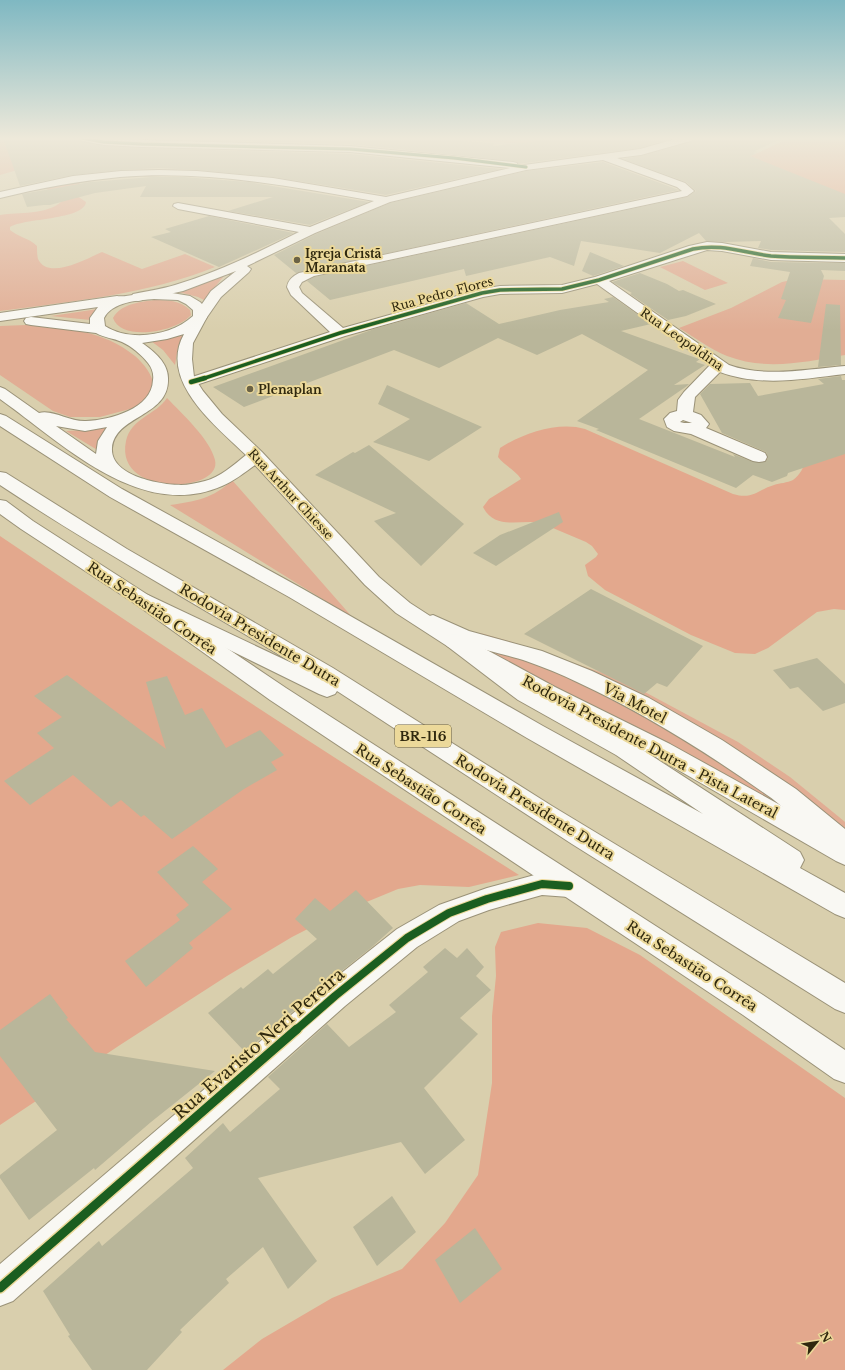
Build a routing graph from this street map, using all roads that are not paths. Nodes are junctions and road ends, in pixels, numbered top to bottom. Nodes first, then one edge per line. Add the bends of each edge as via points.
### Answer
1 (381, 202) edge
2 (648, 202) edge
3 (178, 206) dead end
4 (311, 231) junction
5 (260, 256) junction
6 (845, 258) edge
7 (599, 280) junction
8 (138, 297) junction
9 (0, 317) edge
10 (200, 317) junction
11 (0, 322) edge
12 (100, 329) junction
13 (340, 333) junction
14 (125, 338) junction
15 (718, 365) junction
16 (845, 370) edge
17 (191, 382) junction
18 (0, 392) edge
19 (17, 403) junction
20 (128, 417) junction
21 (0, 419) edge
22 (256, 456) junction
23 (759, 457) dead end
24 (113, 472) junction
25 (0, 477) edge
26 (0, 505) edge
27 (141, 599) junction
28 (402, 608) junction
29 (454, 641) junction
30 (542, 812) junction
31 (845, 841) edge
32 (845, 854) edge
33 (569, 886) junction
34 (845, 893) edge
35 (845, 906) edge
36 (845, 999) edge
37 (845, 1068) edge
38 (0, 1288) edge

1 - 4 main road
2 - 13 main road via 313,273 295,281 293,287 297,295
3 - 4 main road
4 - 5 main road
5 - 8 main road via 183,286
5 - 10 main road via 216,294
6 - 7 main road, Rua Pedro Flores via 771,256 707,246
7 - 13 main road, Rua Pedro Flores via 555,290 500,290 482,293
7 - 15 main road, Rua Leopoldina
8 - 9 main road
8 - 10 main road via 162,295 183,298 198,306
8 - 12 main road via 116,303 101,312 96,322
10 - 14 main road via 187,328 172,334
10 - 17 main road, Rua Arthur Chiesse via 186,343 187,377
11 - 12 main road via 51,322
12 - 14 main road
13 - 17 main road, Rua Pedro Flores
14 - 20 main road via 156,364 162,383 152,401
15 - 16 main road, Rua Leopoldina via 733,372 754,376
15 - 23 main road via 688,395 685,415 700,421 700,426 694,429
17 - 22 main road, Rua Arthur Chiesse via 196,393 216,417
18 - 19 main road
19 - 20 main road via 58,422 72,425 98,425
19 - 24 main road
20 - 24 main road via 111,433 105,445 104,452
21 - 35 main road via 116,493
22 - 24 main road via 228,477 209,486 191,490 171,491 146,486
22 - 28 main road, Rua Arthur Chiesse via 372,581
25 - 30 main road, Rodovia Presidente Dutra / BR-116 via 111,549 323,672
26 - 27 main road, Rua Sebastião Corrêa
27 - 30 main road via 329,690 473,780
27 - 33 main road, Rua Sebastião Corrêa via 278,694
28 - 29 main road, Rua Arthur Chiesse
28 - 31 main road, Via Motel via 462,636 534,656 584,676 641,704 714,746 787,796
29 - 32 main road, Rodovia Presidente Dutra - Pista Lateral via 547,692 662,750
29 - 34 main road via 526,694 624,749
30 - 36 main road, Rodovia Presidente Dutra / BR-116
33 - 37 main road, Rua Sebastião Corrêa
33 - 38 main road, Rua Evaristo Neri Pereira via 542,884 487,899 449,913 407,938 335,996

